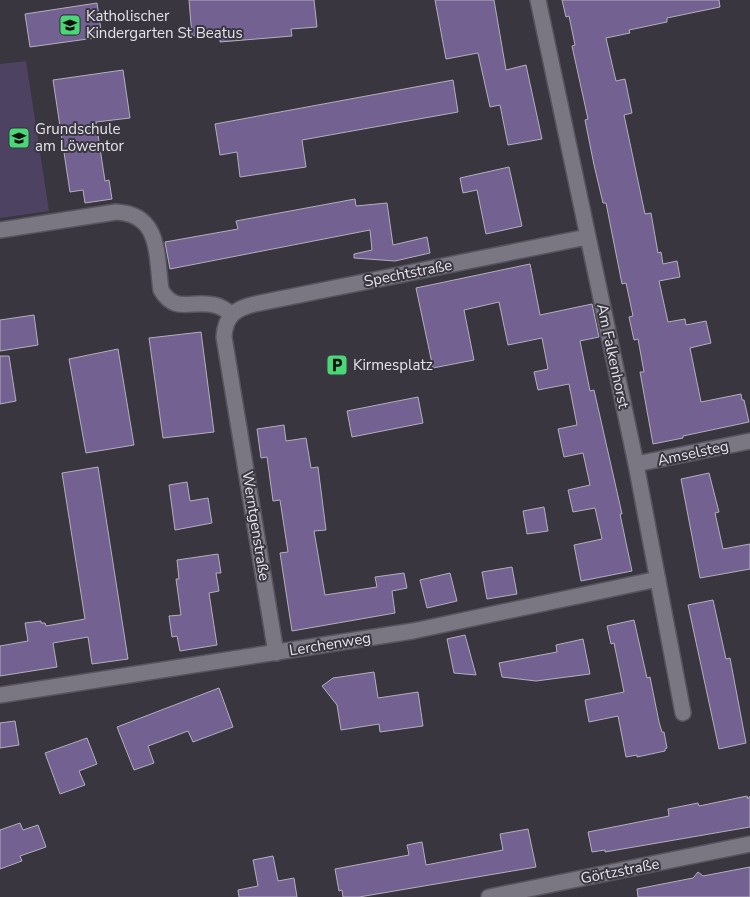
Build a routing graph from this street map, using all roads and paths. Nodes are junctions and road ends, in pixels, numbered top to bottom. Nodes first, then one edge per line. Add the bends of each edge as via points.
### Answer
1 (538, 0) edge
2 (0, 230) edge
3 (587, 237) junction
4 (232, 314) junction
5 (750, 441) edge
6 (636, 464) junction
7 (658, 579) junction
8 (276, 653) junction
9 (0, 695) edge
10 (683, 713) dead end
11 (750, 844) edge
12 (489, 897) edge

1 - 3 street, Am Falkenhorst
2 - 4 street via 116,212 130,213 143,220 152,232 161,290 166,298 180,305 216,305
3 - 4 street, Spechtstraße via 246,306
3 - 6 street, Am Falkenhorst
4 - 8 street, Werntgenstraße via 226,321 224,337
5 - 6 street, Amselsteg
6 - 7 street, Am Falkenhorst
7 - 8 street, Lerchenweg via 413,631
7 - 10 street, Am Falkenhorst
8 - 9 street, Lerchenweg
11 - 12 street, Görtzstraße

